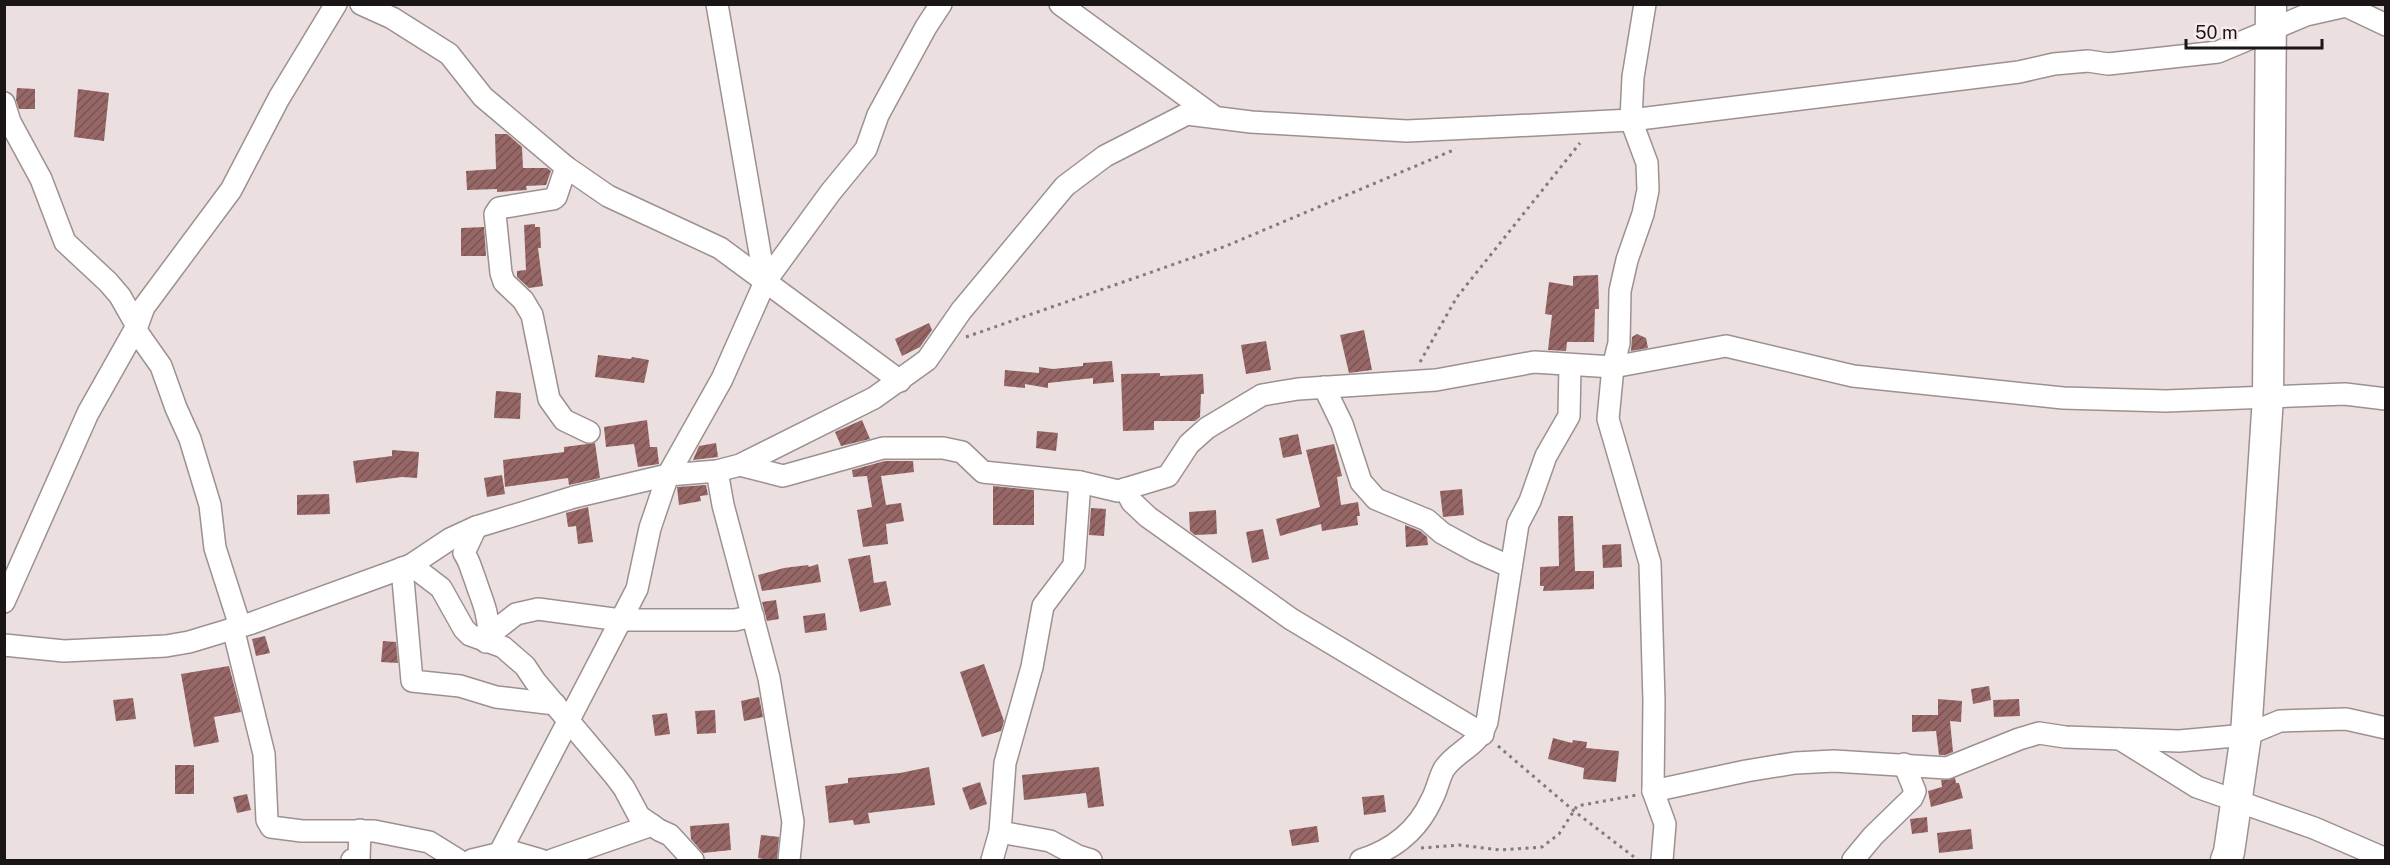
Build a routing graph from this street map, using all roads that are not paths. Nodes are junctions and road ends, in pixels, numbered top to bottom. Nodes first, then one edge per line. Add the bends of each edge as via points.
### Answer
1 (336, 4) edge
2 (361, 4) edge
3 (717, 4) edge
4 (941, 4) edge
5 (1060, 4) edge
6 (1645, 4) edge
7 (2271, 17) edge
8 (2385, 26) edge
9 (4, 103) edge
10 (1215, 117) junction
11 (1630, 120) junction
12 (566, 167) junction
13 (765, 282) junction
14 (137, 326) junction
15 (1570, 365) junction
16 (1613, 367) junction
17 (900, 381) junction
18 (1324, 387) junction
19 (2268, 397) junction
20 (2385, 399) edge
21 (589, 432) dead end
22 (740, 465) junction
23 (717, 471) junction
24 (668, 475) junction
25 (1080, 482) junction
26 (1125, 489) junction
27 (476, 527) junction
28 (406, 567) junction
29 (1511, 567) junction
30 (4, 602) edge
31 (753, 616) junction
32 (621, 620) junction
33 (237, 627) junction
34 (487, 638) junction
35 (4, 645) edge
36 (555, 704) junction
37 (570, 721) junction
38 (2383, 725) edge
39 (1483, 734) junction
40 (2246, 735) junction
41 (2120, 739) junction
42 (1904, 764) junction
43 (1653, 791) junction
44 (2237, 799) junction
45 (652, 825) junction
46 (360, 830) junction
47 (1000, 832) junction
48 (498, 856) edge
49 (2385, 859) edge
50 (352, 861) edge
51 (458, 861) edge
52 (471, 861) edge
53 (541, 861) edge
54 (552, 861) edge
55 (693, 861) edge
56 (789, 861) edge
57 (992, 861) edge
58 (1091, 861) edge
59 (1361, 861) edge
60 (1662, 861) edge
61 (1852, 861) edge
62 (2226, 861) edge

1 - 14 street via 279,98 231,190 144,307
2 - 12 street via 392,18 449,54 483,97
3 - 13 street
4 - 13 street via 878,114 866,149
5 - 10 street
6 - 11 street
7 - 8 street via 2306,15 2346,6
7 - 11 street via 2218,52 2108,64 2054,64 2019,72
7 - 19 main road
9 - 14 street via 65,242 120,296
10 - 11 street via 1407,131
10 - 17 street via 1186,114 1105,156 1065,186 961,310 927,360
11 - 16 street via 1647,163 1648,190 1626,260 1619,302 1619,343
12 - 13 street via 608,196 720,248
12 - 21 street via 553,199 499,208 495,214 501,273 532,315 549,399 564,420
13 - 17 street
13 - 24 street via 722,379
14 - 30 street via 88,413
14 - 33 street via 137,332 161,366 190,439 210,506 215,548
15 - 16 street
15 - 18 street via 1515,364 1463,376
15 - 29 street via 1569,416 1546,456 1518,524
16 - 19 street via 1726,346 1853,376 2063,398
16 - 43 street via 1608,419 1650,562
17 - 22 street
18 - 26 street via 1262,395 1189,444 1168,476
18 - 29 street via 1342,424 1361,482 1377,499 1427,520 1442,533
19 - 20 street via 2345,394
19 - 40 main road
22 - 23 street
22 - 25 street via 783,476 883,448 943,448 962,452 983,472
23 - 24 street
23 - 31 street
24 - 27 street via 574,497
24 - 32 street via 650,528 637,589
25 - 26 street
25 - 47 street via 1074,565 1043,606 1032,667 1005,763
26 - 39 street via 1148,517 1291,619
27 - 28 street
27 - 34 street via 464,553 484,602
28 - 33 street
28 - 34 street via 441,588 464,629 478,640
28 - 36 street via 412,681
29 - 39 street
31 - 32 street via 735,620
31 - 56 street via 770,678 789,791 793,822
32 - 34 street via 538,609 520,612
32 - 37 street
33 - 35 street via 166,646 64,651
33 - 46 street via 264,754 269,824 281,830
34 - 36 street via 525,666
36 - 37 street
37 - 45 street via 624,788 639,816
37 - 48 street
38 - 40 street via 2346,719 2280,721
39 - 59 street via 1445,768 1431,801 1407,837 1382,854
40 - 41 street via 2179,741
40 - 44 main road
41 - 42 street via 2039,733 1947,768
41 - 44 street via 2197,787
42 - 43 street via 1795,763
42 - 61 street via 1915,790 1912,798
43 - 60 street via 1665,824
44 - 49 street
44 - 62 main road
45 - 54 street
45 - 55 street via 670,835
46 - 50 street via 359,859
46 - 51 street via 418,839 438,846
47 - 57 street
47 - 58 street via 1050,841
48 - 52 street
48 - 53 street via 510,851

